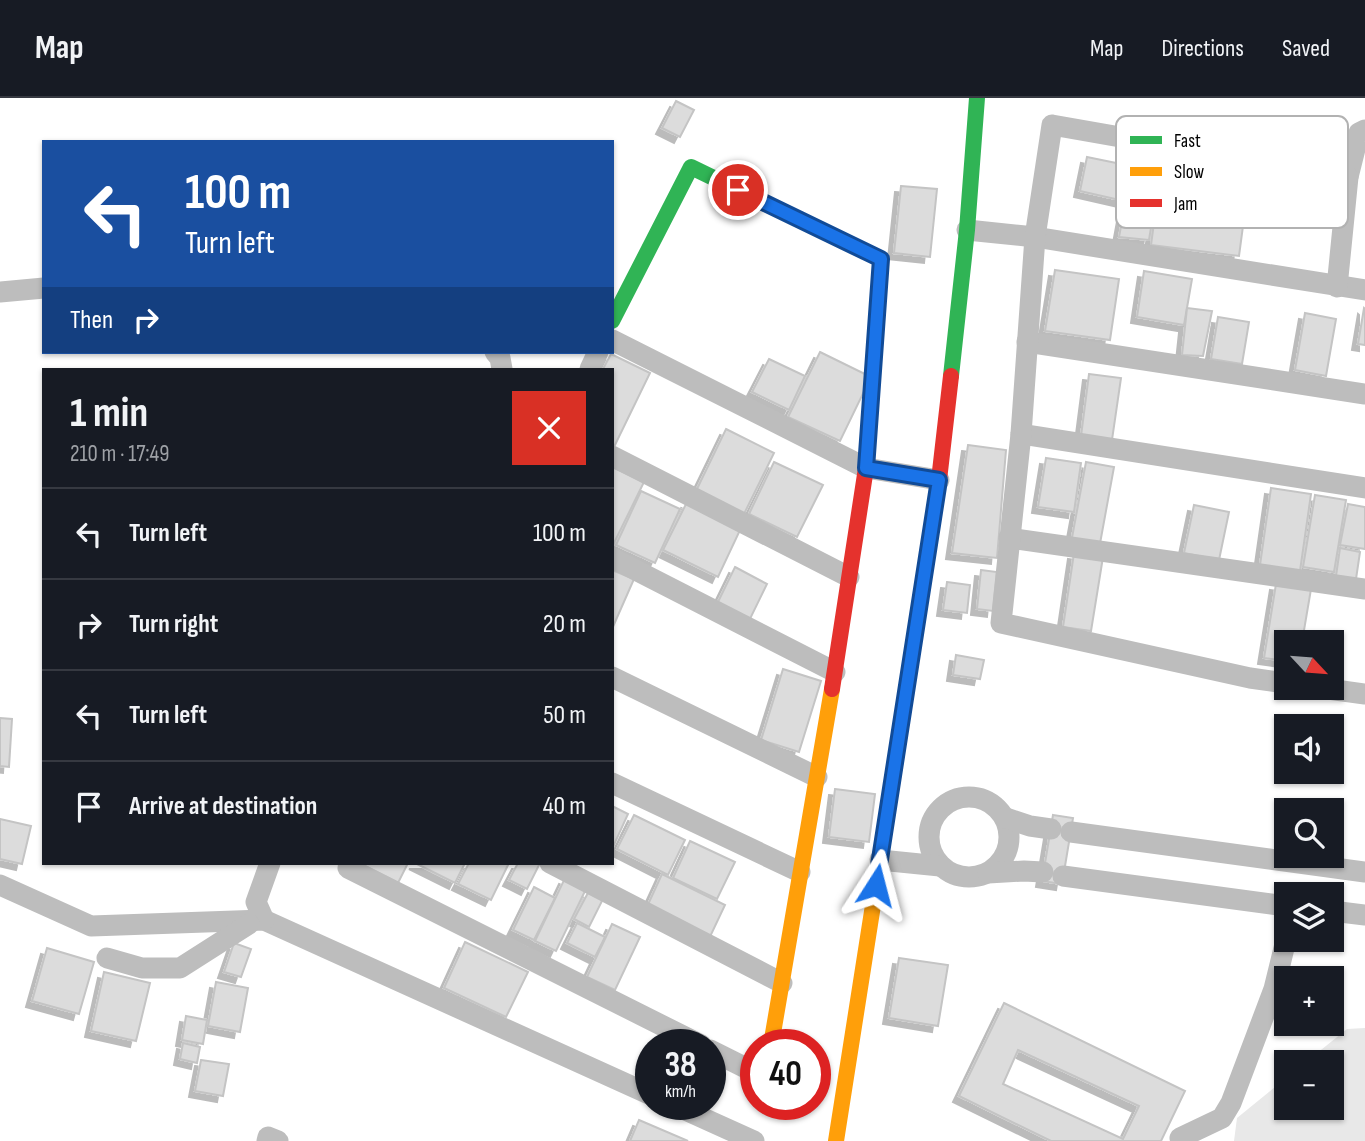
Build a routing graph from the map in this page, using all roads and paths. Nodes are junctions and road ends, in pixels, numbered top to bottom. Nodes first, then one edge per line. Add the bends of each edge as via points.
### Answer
1 (977, 98) edge
2 (1365, 130) edge
3 (1116, 136) edge
4 (1348, 177) edge
5 (1343, 228) edge
6 (967, 230) junction
7 (1035, 237) junction
8 (1337, 287) junction
9 (42, 288) edge
10 (1365, 290) edge
11 (0, 292) edge
12 (614, 317) edge
13 (614, 341) edge
14 (1027, 341) junction
15 (1365, 394) edge
16 (1021, 434) junction
17 (614, 457) edge
18 (866, 468) junction
19 (939, 480) junction
20 (1365, 488) edge
21 (1009, 538) junction
22 (614, 559) edge
23 (849, 577) junction
24 (1365, 589) edge
25 (835, 671) junction
26 (614, 678) edge
27 (1274, 681) edge
28 (1344, 691) edge
29 (1365, 694) edge
30 (817, 777) junction
31 (614, 784) edge
32 (1006, 818) junction
33 (880, 860) junction
34 (269, 865) edge
35 (350, 865) edge
36 (554, 865) edge
37 (940, 866) junction
38 (800, 872) junction
39 (1365, 872) edge
40 (988, 873) junction
41 (0, 884) edge
42 (1274, 904) edge
43 (1344, 912) edge
44 (1365, 915) edge
45 (259, 921) junction
46 (1283, 952) edge
47 (107, 958) dead end
48 (782, 984) junction
49 (669, 1029) edge
50 (774, 1029) edge
51 (635, 1088) edge
52 (707, 1120) edge
53 (1180, 1138) dead end
54 (267, 1141) edge
55 (278, 1141) edge
56 (754, 1141) edge
57 (836, 1141) edge

1 - 6 street
2 - 4 street via 1359,133
3 - 7 street via 1052,125
5 - 8 street
6 - 7 street
6 - 19 street
7 - 8 street
7 - 14 street
8 - 10 street
9 - 11 street
12 - 18 street via 691,167 881,259
13 - 18 street
14 - 15 street
14 - 16 street
16 - 20 street
16 - 21 street
17 - 23 street
18 - 19 street
18 - 23 street
19 - 33 street
21 - 24 street
21 - 27 street via 1001,623
22 - 25 street
23 - 25 street
25 - 30 street
26 - 30 street
28 - 29 street
30 - 38 street
31 - 38 street
32 - 37 street via 998,808 976,797 951,801 933,819 929,831 929,844
32 - 39 street via 1030,826
32 - 40 street via 1006,855
33 - 37 street
33 - 57 street
34 - 45 street via 256,902
35 - 49 street
36 - 48 street
37 - 40 street via 963,877
38 - 48 street
40 - 42 street via 1053,874
41 - 45 street via 91,926
43 - 44 street
45 - 47 street via 180,968 142,968
45 - 51 street
46 - 53 street via 1231,1104 1222,1118
48 - 50 street
52 - 56 street
54 - 55 street via 268,1137

